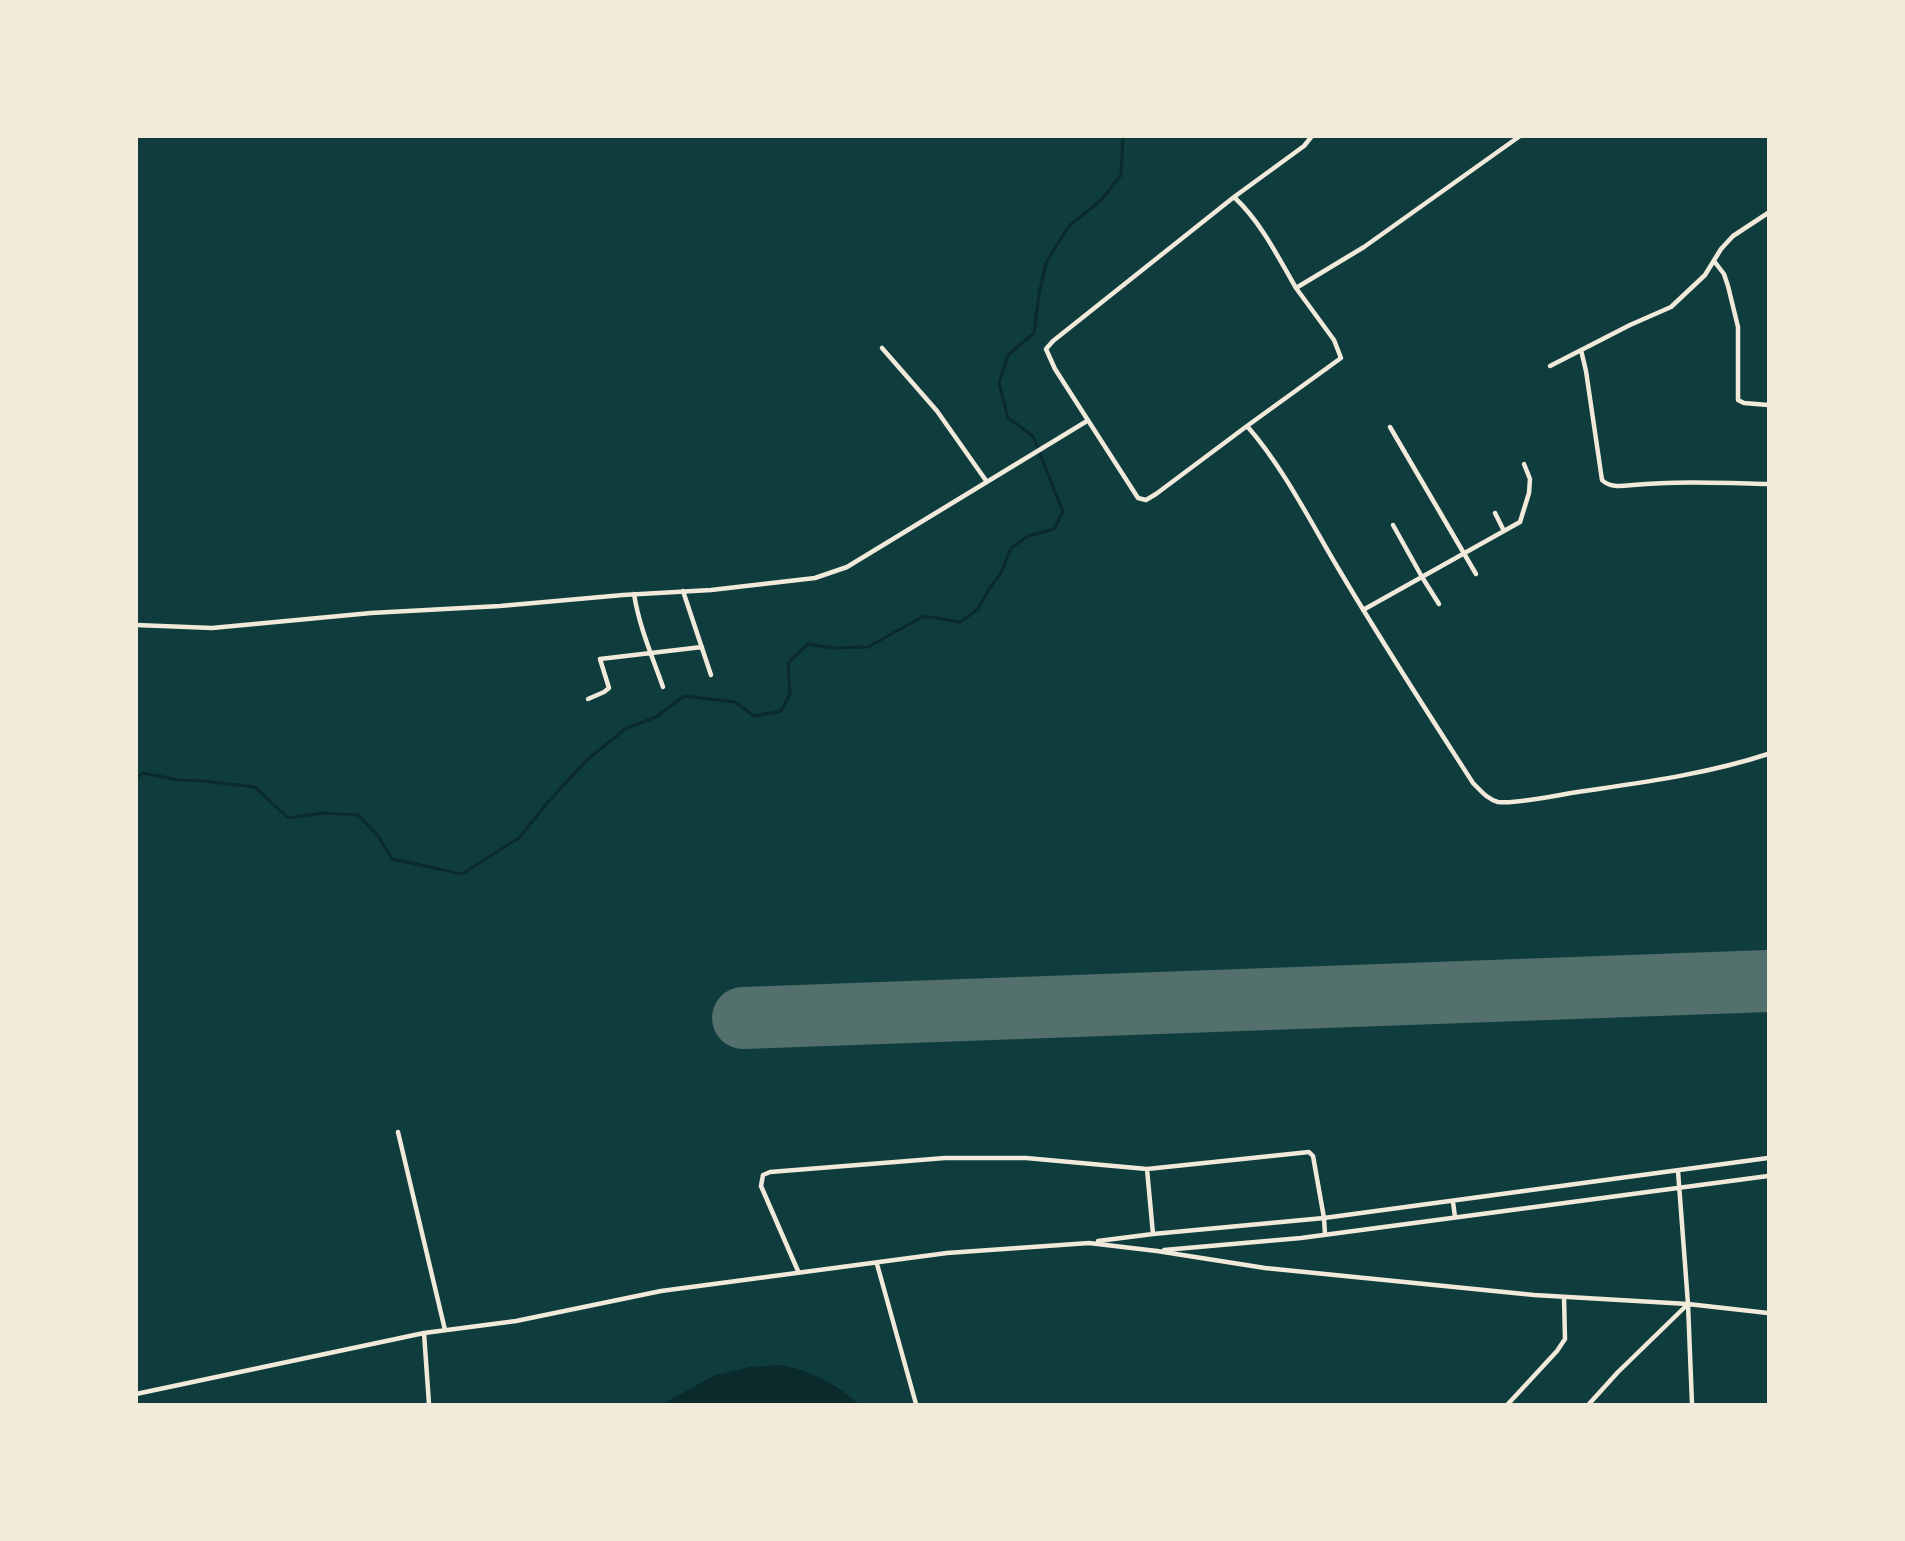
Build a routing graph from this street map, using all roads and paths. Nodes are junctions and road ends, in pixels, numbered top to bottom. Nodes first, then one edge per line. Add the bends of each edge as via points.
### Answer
1 (1312, 136) edge
2 (1520, 136) edge
3 (1234, 197) junction
4 (1768, 213) edge
5 (1714, 261) junction
6 (1296, 288) junction
7 (882, 348) dead end
8 (1581, 350) junction
9 (1550, 366) dead end
10 (1768, 405) edge
11 (1087, 421) junction
12 (1247, 426) junction
13 (1390, 427) dead end
14 (1524, 464) dead end
15 (987, 482) junction
16 (1768, 484) edge
17 (1495, 513) dead end
18 (1393, 525) dead end
19 (1504, 531) junction
20 (1463, 554) junction
21 (1476, 574) dead end
22 (1422, 577) junction
23 (683, 591) junction
24 (634, 594) junction
25 (1439, 604) dead end
26 (1363, 610) junction
27 (136, 625) edge
28 (702, 647) junction
29 (649, 653) junction
30 (711, 675) dead end
31 (663, 687) dead end
32 (588, 699) dead end
33 (1768, 754) edge
34 (398, 1132) dead end
35 (1768, 1158) edge
36 (1147, 1169) junction
37 (1678, 1171) junction
38 (1768, 1176) edge
39 (1680, 1187) junction
40 (1453, 1202) junction
41 (1455, 1217) junction
42 (1324, 1218) junction
43 (1153, 1234) junction
44 (1325, 1234) junction
45 (1089, 1243) junction
46 (1157, 1251) junction
47 (877, 1263) junction
48 (798, 1272) junction
49 (1564, 1297) junction
50 (1688, 1304) junction
51 (1768, 1313) edge
52 (445, 1330) junction
53 (424, 1334) junction
54 (136, 1394) edge
55 (429, 1404) edge
56 (916, 1404) edge
57 (1508, 1404) edge
58 (1589, 1404) edge
59 (1692, 1404) edge

1 - 3 street
2 - 6 street via 1364,247
3 - 6 street via 1257,224
3 - 11 street via 1046,349
4 - 5 street via 1733,236
5 - 8 street via 1671,307
5 - 10 street via 1726,280 1738,327 1738,400
6 - 12 street via 1334,340 1341,358
7 - 15 street via 937,411
8 - 9 street
8 - 16 street via 1602,480 1606,484
11 - 12 street via 1138,498 1146,500
11 - 15 street
12 - 26 street via 1262,443
13 - 20 street
14 - 19 street via 1530,479 1523,517
15 - 23 street via 847,567 814,578
17 - 19 street
18 - 22 street
19 - 20 street
20 - 21 street
20 - 22 street
22 - 25 street
22 - 26 street
23 - 24 street
23 - 28 street
24 - 27 street via 213,628
24 - 29 street
26 - 33 street via 1473,783 1487,797 1500,802 1687,775
28 - 29 street
28 - 30 street
29 - 31 street
29 - 32 street via 600,659 609,687
34 - 52 street
35 - 37 street
36 - 42 street via 1309,1152 1313,1156
36 - 43 street
36 - 48 street via 1026,1158 945,1158 770,1172 763,1175 761,1186
37 - 39 street
37 - 40 street
38 - 39 street
39 - 41 street
39 - 50 street
40 - 41 street
40 - 42 street
41 - 44 street
42 - 43 street
42 - 44 street
43 - 45 street
44 - 46 street
45 - 46 street
45 - 47 street via 947,1253
46 - 49 street via 1265,1268
47 - 48 street
47 - 56 street
48 - 52 street via 661,1291 516,1321
49 - 50 street
49 - 57 street via 1566,1339
50 - 51 street
50 - 58 street
50 - 59 street
52 - 53 street
53 - 54 street
53 - 55 street

